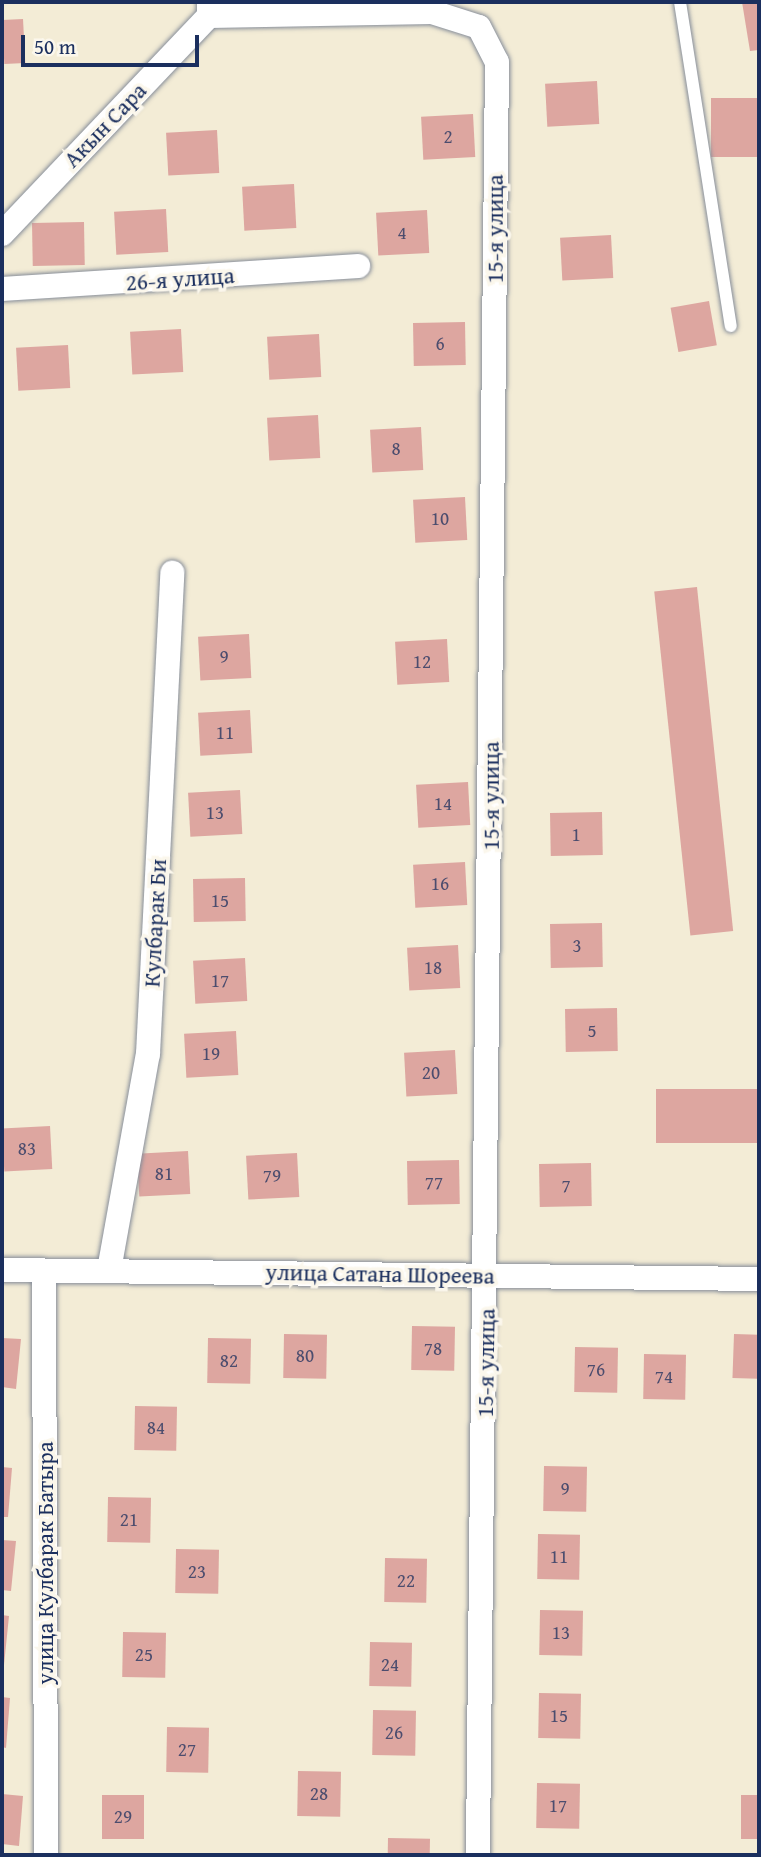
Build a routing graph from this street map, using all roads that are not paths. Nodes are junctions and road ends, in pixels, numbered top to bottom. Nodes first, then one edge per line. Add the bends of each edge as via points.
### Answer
1 (680, 2) edge
2 (209, 9) edge
3 (2, 234) edge
4 (358, 266) dead end
5 (2, 289) edge
6 (731, 326) dead end
7 (172, 573) dead end
8 (2, 1270) edge
9 (109, 1270) junction
10 (44, 1271) junction
11 (487, 1275) junction
12 (759, 1279) edge
13 (46, 1855) edge
14 (478, 1855) edge

1 - 6 lane
2 - 3 street, Акын Сара
2 - 11 street, 15-я улица via 432,12 479,27 497,62
4 - 5 street, 26-я улица
7 - 9 street, Кулбарак Би via 148,1054
8 - 10 street, улица Сатана Шореева
9 - 10 street, улица Сатана Шореева
9 - 11 street, улица Сатана Шореева
10 - 13 street, улица Кулбарак Батыра
11 - 12 street, улица Сатана Шореева
11 - 14 street, 15-я улица

